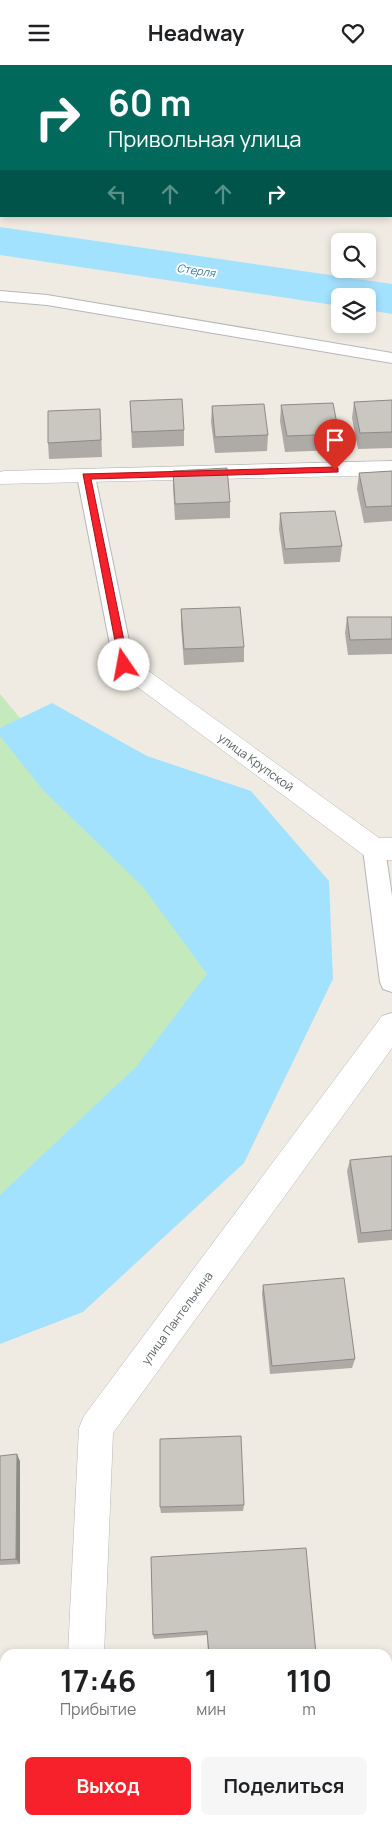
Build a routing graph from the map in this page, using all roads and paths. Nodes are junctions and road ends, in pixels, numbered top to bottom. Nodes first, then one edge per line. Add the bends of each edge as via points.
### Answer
1 (0, 296) edge
2 (392, 358) edge
3 (392, 468) edge
4 (86, 476) junction
5 (2, 478) edge
6 (124, 665) joint
7 (383, 849) edge
8 (392, 981) edge
9 (392, 1025) edge
10 (86, 1649) edge

1 - 2 lane via 47,300
3 - 4 street
4 - 5 street
4 - 6 lane
6 - 7 street, улица Крупской
7 - 8 lane
9 - 10 street, улица Пантелькина via 96,1428

